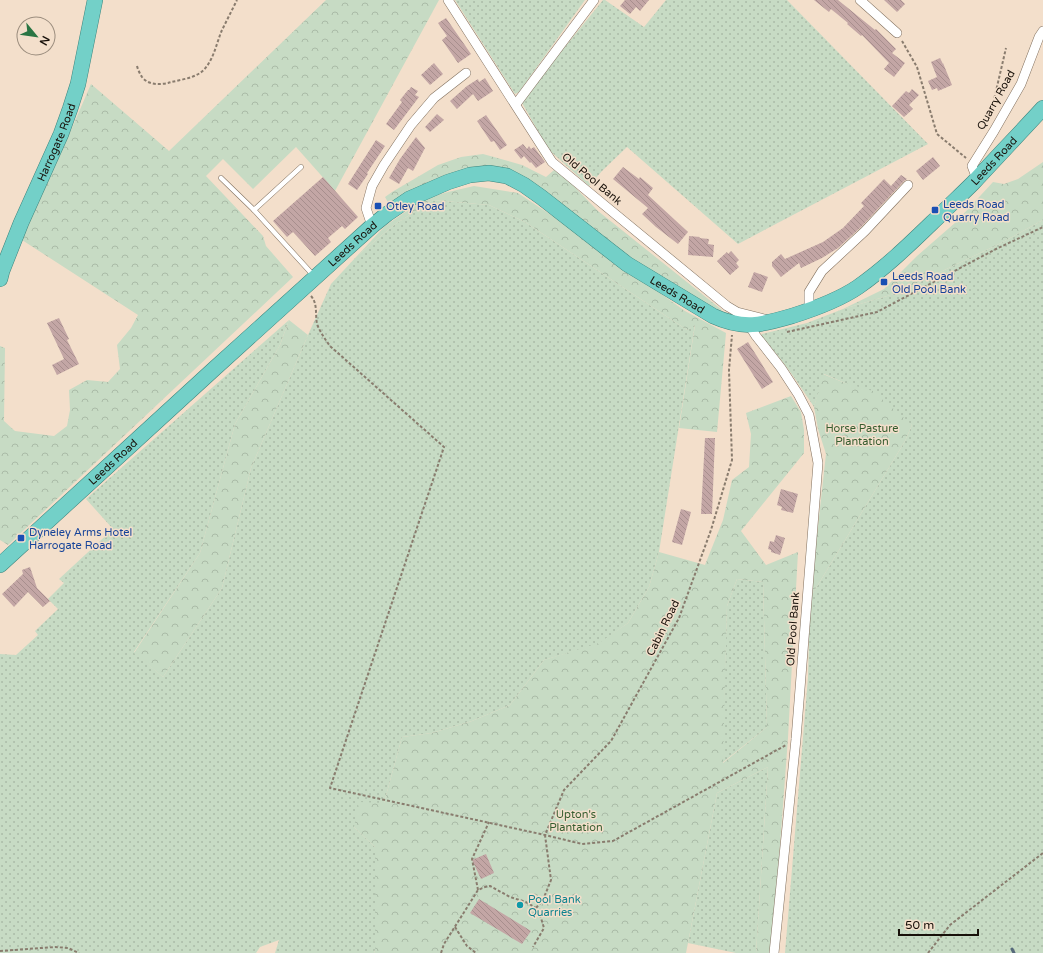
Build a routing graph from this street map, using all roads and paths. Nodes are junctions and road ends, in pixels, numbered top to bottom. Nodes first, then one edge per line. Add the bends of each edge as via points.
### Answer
1 (95, 0) edge
2 (237, 0) edge
3 (448, 0) edge
4 (594, 0) edge
5 (860, 0) edge
6 (1043, 30) edge
7 (898, 33) joint
8 (1006, 48) dead end
9 (137, 66) dead end
10 (466, 73) dead end
11 (516, 104) junction
12 (1043, 108) edge
13 (986, 123) dead end
14 (969, 160) dead end
15 (301, 167) dead end
16 (221, 178) dead end
17 (977, 178) junction
18 (908, 185) dead end
19 (254, 210) junction
20 (372, 226) junction
21 (1043, 227) edge
22 (315, 277) junction
23 (0, 279) edge
24 (304, 288) junction
25 (809, 310) junction
26 (772, 322) junction
27 (733, 324) junction
28 (749, 325) junction
29 (811, 326) dead end
30 (0, 565) edge
31 (796, 739) junction
32 (489, 822) junction
33 (545, 835) junction
34 (1043, 853) edge
35 (478, 890) junction
36 (536, 908) junction
37 (455, 927) junction
38 (533, 947) dead end
39 (0, 951) edge
40 (79, 953) edge
41 (441, 953) edge
42 (476, 953) edge
43 (774, 953) edge
44 (928, 953) edge

1 - 23 highway, Harrogate Road via 78,84 70,109 21,222
2 - 9 path via 222,29 212,57 199,74 154,84 143,78
3 - 11 street, Old Pool Bank
4 - 11 street
5 - 7 street
6 - 17 street, Quarry Road via 1021,84 972,166
7 - 14 path via 917,67 937,134
8 - 13 path
10 - 20 street via 434,98 411,125 384,165 372,186 366,208
11 - 26 street, Old Pool Bank via 552,162 727,306 737,312
12 - 17 highway, Leeds Road
15 - 19 lane
16 - 19 lane
17 - 25 highway, Leeds Road via 885,266 858,287
18 - 25 street via 865,231 822,271 809,292
19 - 22 lane
20 - 22 highway, Leeds Road
20 - 27 highway, Leeds Road via 409,199 448,182 470,175 489,173 507,176 541,197 626,264 713,316
21 - 29 path via 877,312
22 - 24 highway, Leeds Road
24 - 30 highway, Leeds Road
24 - 32 path via 314,299 315,315 321,333 330,346 444,447 330,788
25 - 26 highway, Leeds Road
26 - 28 highway, Leeds Road
27 - 28 highway, Leeds Road
27 - 33 path, Cabin Road via 729,370 732,460 711,530 679,618 611,741 564,790
28 - 31 street, Old Pool Bank via 798,394 809,415 818,463
31 - 33 path via 613,841 582,844
31 - 43 street, Old Pool Bank
32 - 33 path
32 - 35 path via 472,860
33 - 36 path via 551,880 543,900
34 - 44 path via 950,925
35 - 36 path via 490,886
35 - 37 path
36 - 38 path via 544,928
37 - 41 path
37 - 42 path via 466,946
39 - 40 path via 55,947 68,948

